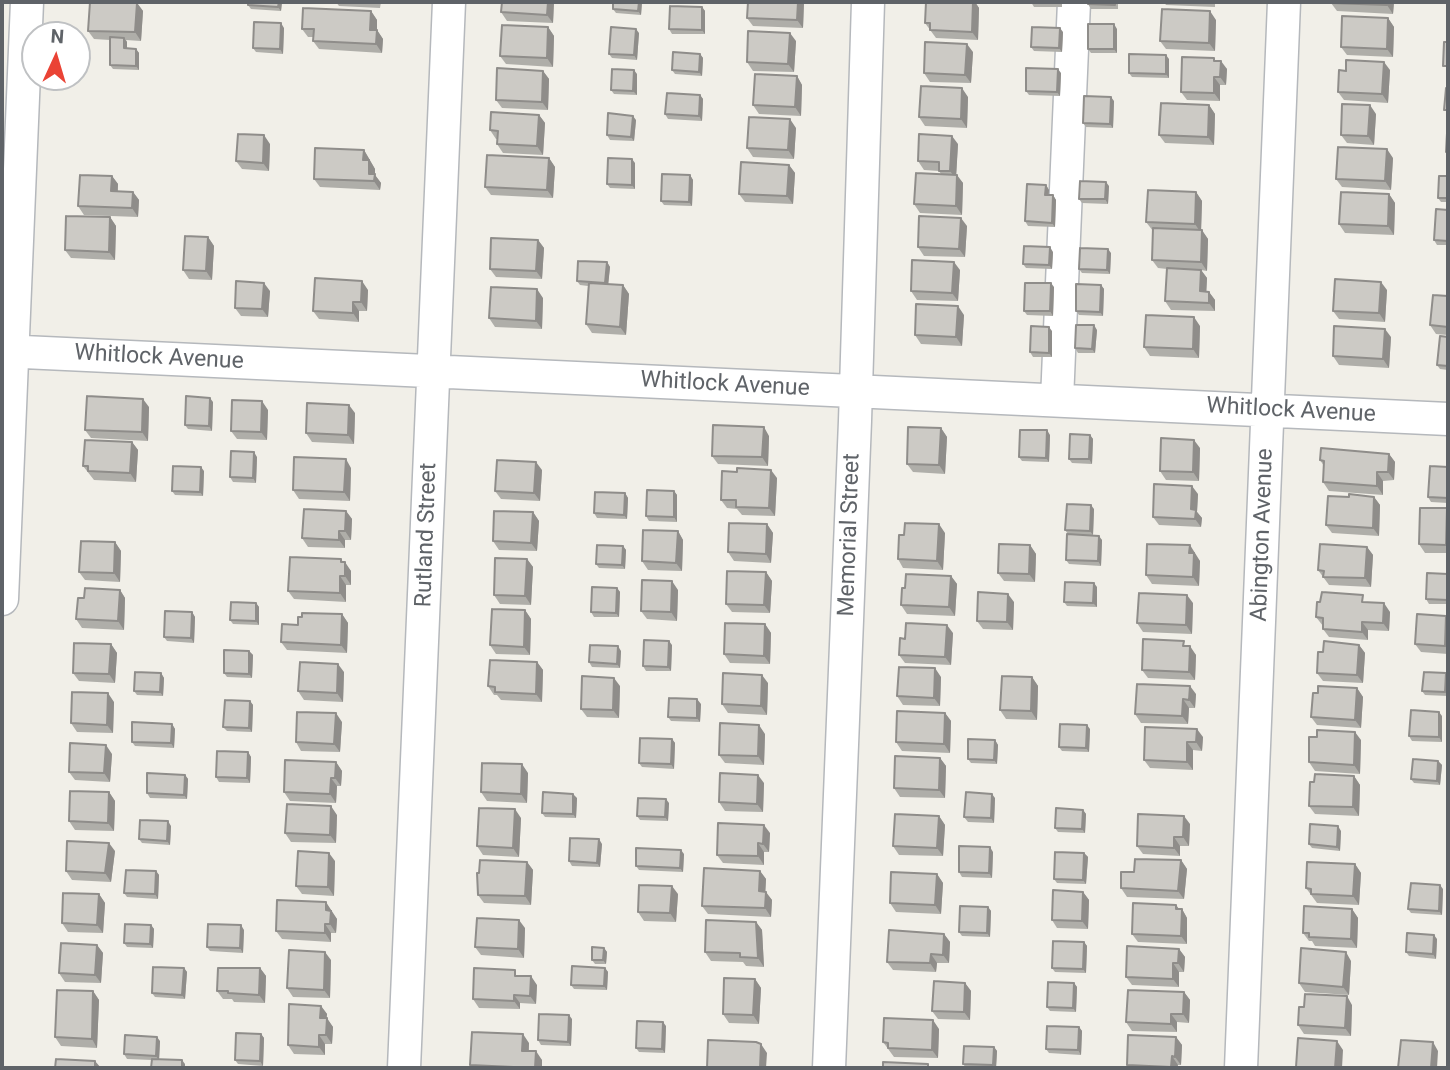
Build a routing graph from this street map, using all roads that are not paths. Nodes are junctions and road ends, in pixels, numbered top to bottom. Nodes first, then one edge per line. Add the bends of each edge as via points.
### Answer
1 (27, 2) edge
2 (449, 2) edge
3 (868, 2) edge
4 (1074, 2) edge
5 (1284, 2) edge
6 (7, 351) edge
7 (435, 371) junction
8 (855, 391) junction
9 (1057, 400) junction
10 (1269, 410) junction
11 (1448, 419) edge
12 (2, 599) edge
13 (404, 1068) edge
14 (829, 1068) edge
15 (1241, 1068) edge

1 - 6 street
2 - 7 street, Rutland Street
3 - 8 street, Memorial Street
4 - 9 street
5 - 10 street, Abington Avenue
6 - 7 street, Whitlock Avenue
6 - 12 street
7 - 8 street, Whitlock Avenue
7 - 13 street, Rutland Street
8 - 9 street, Whitlock Avenue
8 - 14 street, Memorial Street
9 - 10 street, Whitlock Avenue
10 - 11 street, Whitlock Avenue
10 - 15 street, Abington Avenue

